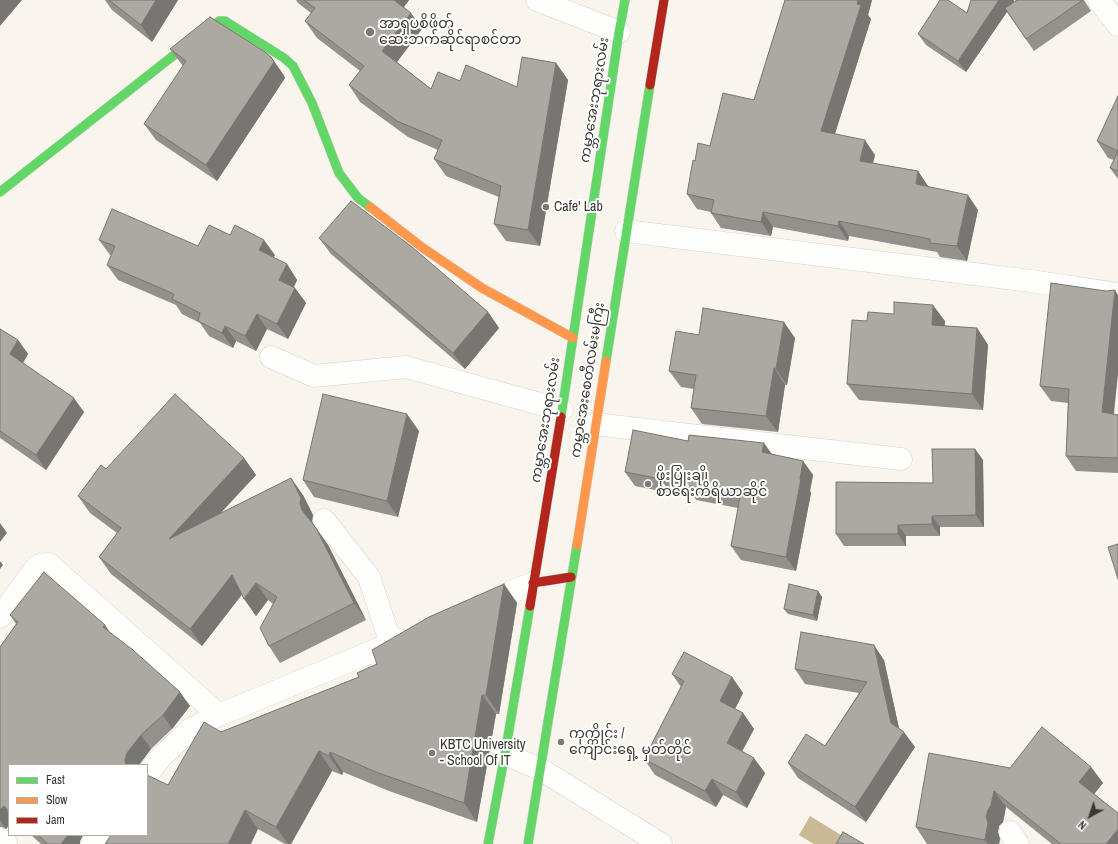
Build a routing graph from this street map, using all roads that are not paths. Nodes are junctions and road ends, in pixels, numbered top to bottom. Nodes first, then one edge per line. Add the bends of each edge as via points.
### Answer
1 (537, 0) edge
2 (625, 0) edge
3 (664, 0) edge
4 (1099, 0) edge
5 (1118, 24) edge
6 (619, 32) junction
7 (0, 192) edge
8 (626, 231) junction
9 (1118, 294) edge
10 (573, 338) junction
11 (271, 357) dead end
12 (562, 410) junction
13 (596, 424) junction
14 (901, 459) dead end
15 (324, 520) dead end
16 (571, 577) junction
17 (533, 583) junction
18 (462, 613) edge
19 (0, 617) edge
20 (419, 632) edge
21 (391, 644) junction
22 (219, 715) junction
23 (505, 754) junction
24 (540, 769) junction
25 (148, 774) edge
26 (99, 836) edge
27 (0, 839) edge
28 (6, 844) edge
29 (92, 844) edge
30 (488, 844) edge
31 (528, 844) edge
32 (661, 844) edge

1 - 6 street
2 - 6 main road, ကမ္ဘာအေးဘုရားလမ်း
3 - 8 main road
4 - 5 street
6 - 10 main road, ကမ္ဘာအေးဘုရားလမ်း
7 - 10 main road via 211,26 219,21 225,21 284,58 292,66 312,103 339,173 358,198 423,248 482,288
8 - 9 street
8 - 13 main road, ကမ္ဘာအေးစေတီလမ်းမကြီး
10 - 12 main road, ကမ္ဘာအေးဘုရားလမ်း
11 - 12 street via 314,376 406,367
12 - 17 main road, ကမ္ဘာအေးဘုရားလမ်း
13 - 14 street
13 - 16 main road, ကမ္ဘာအေးစေတီလမ်းမကြီး
15 - 21 street via 369,577
16 - 17 main road
16 - 24 main road
17 - 18 street
17 - 23 main road, ကမ္ဘာအေးဘုရားလမ်း
19 - 22 street via 39,565 49,564
20 - 21 street
21 - 22 street
22 - 25 street via 191,729 160,758
23 - 24 street
23 - 30 main road, ကမ္ဘာအေးဘုရားလမ်း
24 - 31 main road
24 - 32 street
26 - 29 street
27 - 28 street

